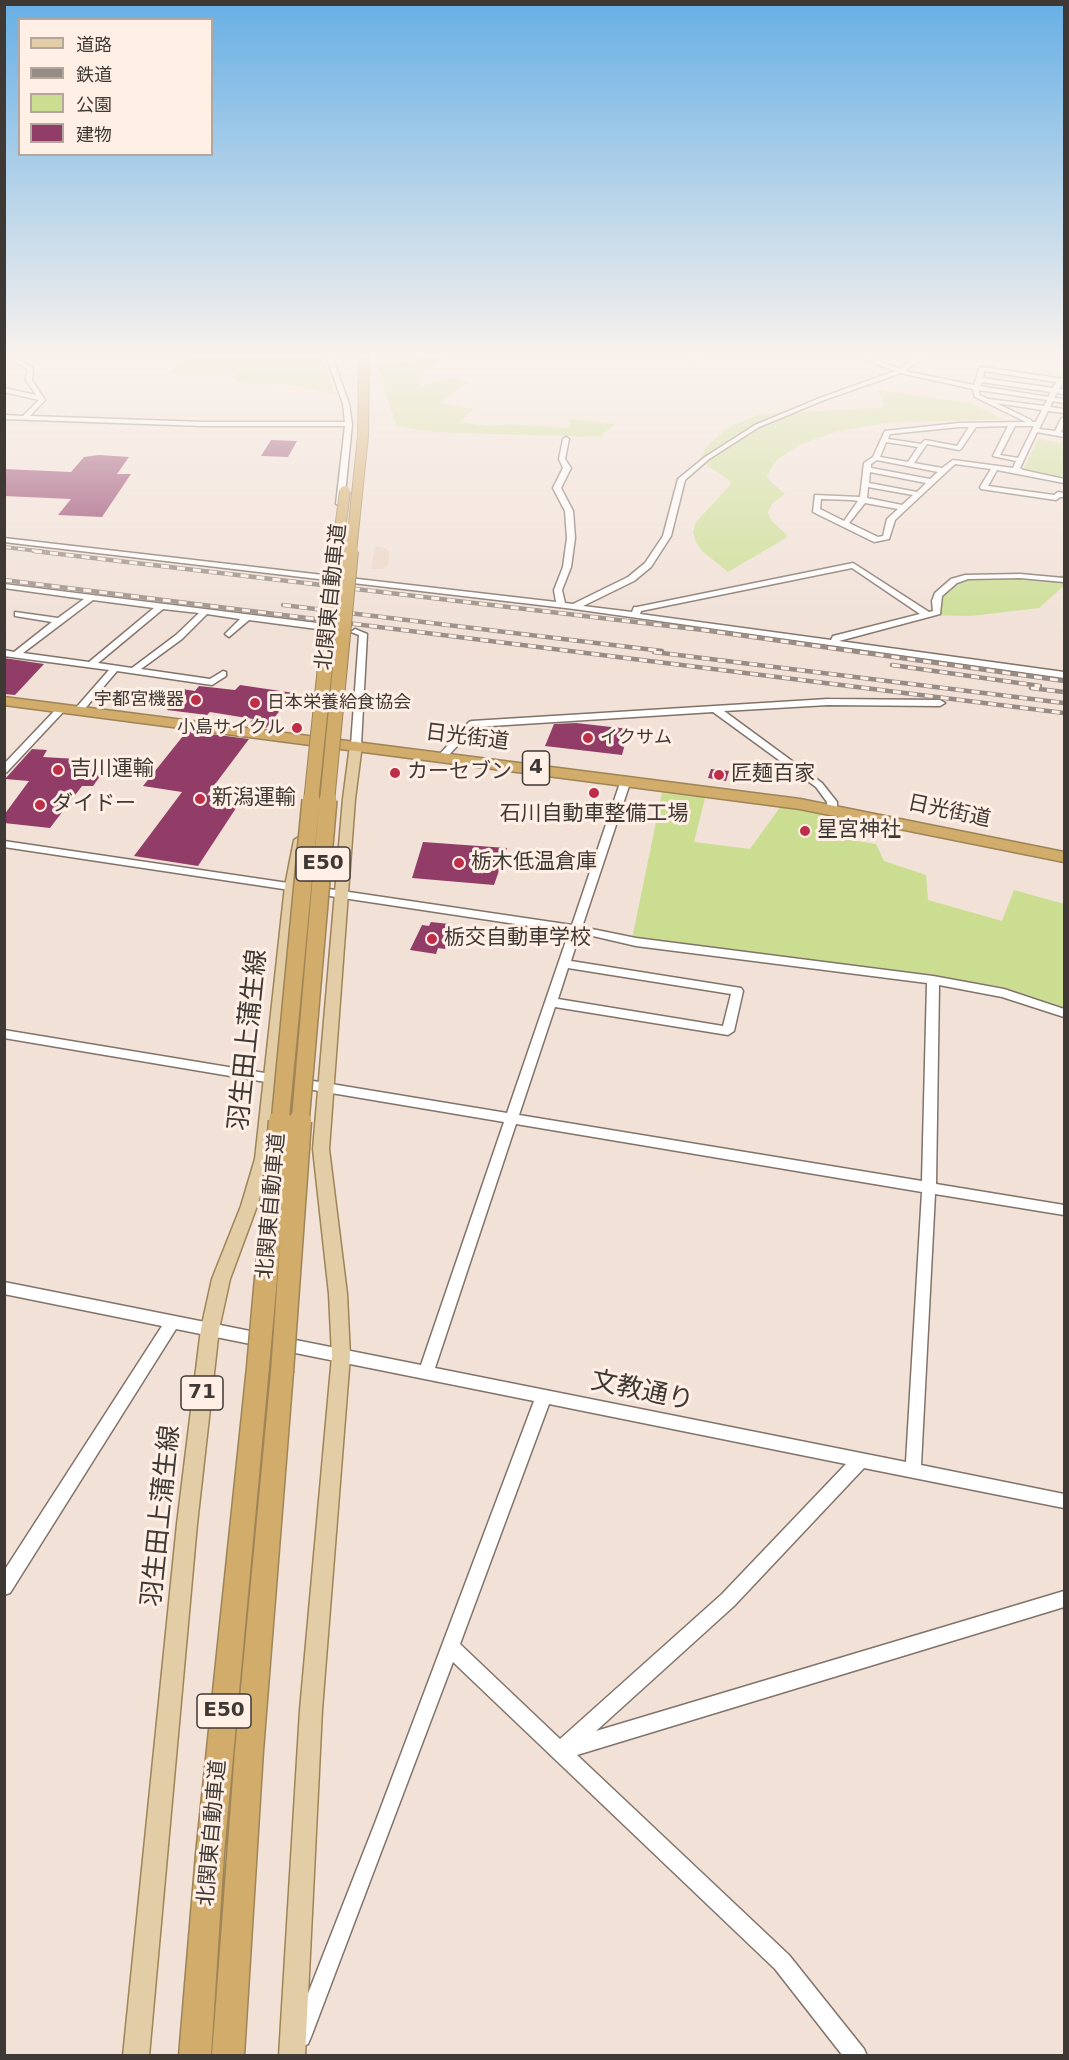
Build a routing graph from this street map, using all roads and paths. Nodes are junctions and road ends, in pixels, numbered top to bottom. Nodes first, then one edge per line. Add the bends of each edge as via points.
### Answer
1 (346, 452) edge
2 (349, 452) edge
3 (361, 452) edge
4 (563, 452) edge
5 (716, 452) edge
6 (879, 452) edge
7 (918, 452) edge
8 (998, 452) edge
9 (1024, 452) edge
10 (876, 458) junction
11 (1020, 460) junction
12 (910, 464) junction
13 (995, 468) junction
14 (867, 469) junction
15 (945, 471) junction
16 (1017, 471) junction
17 (1029, 474) junction
18 (933, 482) junction
19 (1065, 482) edge
20 (865, 484) junction
21 (1017, 492) junction
22 (918, 494) junction
23 (1062, 495) edge
24 (863, 500) junction
25 (902, 507) junction
26 (845, 524) junction
27 (4, 540) edge
28 (330, 579) junction
29 (1065, 579) edge
30 (4, 586) edge
31 (91, 597) junction
32 (161, 606) junction
33 (561, 606) junction
34 (574, 607) junction
35 (205, 612) junction
36 (18, 614) dead end
37 (635, 615) junction
38 (928, 615) junction
39 (247, 617) junction
40 (60, 621) junction
41 (317, 626) dead end
42 (355, 632) dead end
43 (229, 634) dead end
44 (834, 642) junction
45 (4, 653) edge
46 (16, 654) junction
47 (90, 665) junction
48 (115, 668) junction
49 (133, 671) junction
50 (223, 674) dead end
51 (1065, 674) edge
52 (4, 701) edge
53 (940, 703) dead end
54 (62, 708) junction
55 (714, 708) junction
56 (79, 710) junction
57 (316, 740) junction
58 (356, 745) junction
59 (443, 756) junction
60 (4, 770) edge
61 (626, 780) junction
62 (832, 810) junction
63 (4, 844) edge
64 (1065, 856) edge
65 (292, 886) junction
66 (343, 893) junction
67 (576, 928) junction
68 (564, 964) junction
69 (933, 980) junction
70 (551, 1002) junction
71 (1065, 1013) edge
72 (4, 1034) edge
73 (273, 1079) junction
74 (325, 1087) junction
75 (512, 1118) junction
76 (929, 1187) junction
77 (1065, 1210) edge
78 (4, 1288) edge
79 (173, 1321) junction
80 (210, 1329) junction
81 (341, 1356) junction
82 (270, 1369) junction
83 (426, 1373) junction
84 (543, 1396) junction
85 (860, 1461) junction
86 (913, 1472) junction
87 (1065, 1501) edge
88 (4, 1587) edge
89 (1065, 1599) edge
90 (449, 1646) junction
91 (559, 1751) junction
92 (136, 2055) edge
93 (195, 2055) edge
94 (228, 2055) edge
95 (293, 2055) edge
96 (857, 2055) edge

1 - 28 street
2 - 82 highway, 北関東自動車道 / E50, bridge via 327,632 270,1211
3 - 82 highway, 北関東自動車道 / E50, bridge via 292,1213
4 - 33 street via 567,468 557,488 569,512 571,538 567,567 558,590
5 - 34 street via 682,479 667,536 648,565 630,579
6 - 10 street
7 - 12 street
8 - 11 street via 996,456
9 - 11 street
10 - 12 street
10 - 14 street via 868,463
11 - 16 street
12 - 15 street
13 - 15 street via 953,462
13 - 16 street
13 - 21 street via 984,487
14 - 18 street
14 - 20 street
15 - 18 street
16 - 17 street
17 - 19 street
17 - 21 street
18 - 22 street
19 - 23 street
20 - 22 street
20 - 24 street
21 - 23 street via 1056,498
22 - 25 street
24 - 25 street
24 - 26 street
24 - 26 street via 818,497 816,510
25 - 26 street via 891,519 886,537 876,540
27 - 28 street
28 - 33 street
29 - 38 street via 968,577 954,581 939,595 937,612
30 - 31 street
31 - 32 street
31 - 40 street
32 - 35 street
32 - 47 street
33 - 34 street
34 - 37 street
35 - 39 street
35 - 49 street
36 - 40 street
37 - 38 street via 637,609 853,565
37 - 44 street
38 - 44 street via 836,638
39 - 41 street
39 - 43 street
40 - 46 street
42 - 58 street via 363,634
44 - 51 street
45 - 46 street
46 - 47 street
47 - 48 street
48 - 49 street
48 - 56 street
49 - 50 street via 212,682
52 - 54 highway, 日光街道 / 4
53 - 55 street via 828,702
54 - 56 highway, 日光街道 / 4
54 - 60 street
55 - 59 street via 472,724
55 - 62 street via 819,784 832,802
56 - 57 highway, 日光街道 / 4
57 - 58 highway, 日光街道 / 4
57 - 65 main road, 羽生田上蒲生線 / 71
58 - 59 highway, 日光街道 / 4
58 - 66 main road
59 - 61 highway, 日光街道 / 4
61 - 62 highway, 日光街道 / 4
61 - 67 street
62 - 64 highway, 日光街道 / 4
63 - 65 street
65 - 66 street
65 - 73 main road, 羽生田上蒲生線 / 71
66 - 67 street
66 - 74 main road
67 - 68 street
67 - 69 street via 636,942
68 - 70 street
68 - 70 street via 737,991 728,1031
69 - 71 street via 1004,993
69 - 76 street
70 - 75 street
72 - 73 street
73 - 74 street
73 - 80 main road, 羽生田上蒲生線 / 71 via 263,1159 221,1279
74 - 75 street
74 - 81 main road via 322,1170 338,1294
75 - 76 street
75 - 83 street
76 - 77 street
76 - 86 street
78 - 79 street, 文教通り
79 - 80 street, 文教通り
79 - 88 street
80 - 81 street, 文教通り
80 - 92 main road, 羽生田上蒲生線 / 71 via 187,1524
81 - 83 street, 文教通り
81 - 95 main road via 311,1710
82 - 93 highway, 北関東自動車道 / E50 via 213,1821
82 - 94 highway, 北関東自動車道 / E50
83 - 84 street, 文教通り
84 - 85 street, 文教通り
84 - 90 street
85 - 86 street, 文教通り
85 - 91 street via 728,1600
86 - 87 street, 文教通り
89 - 91 street
90 - 91 street
90 - 95 street
91 - 96 street via 782,1962

